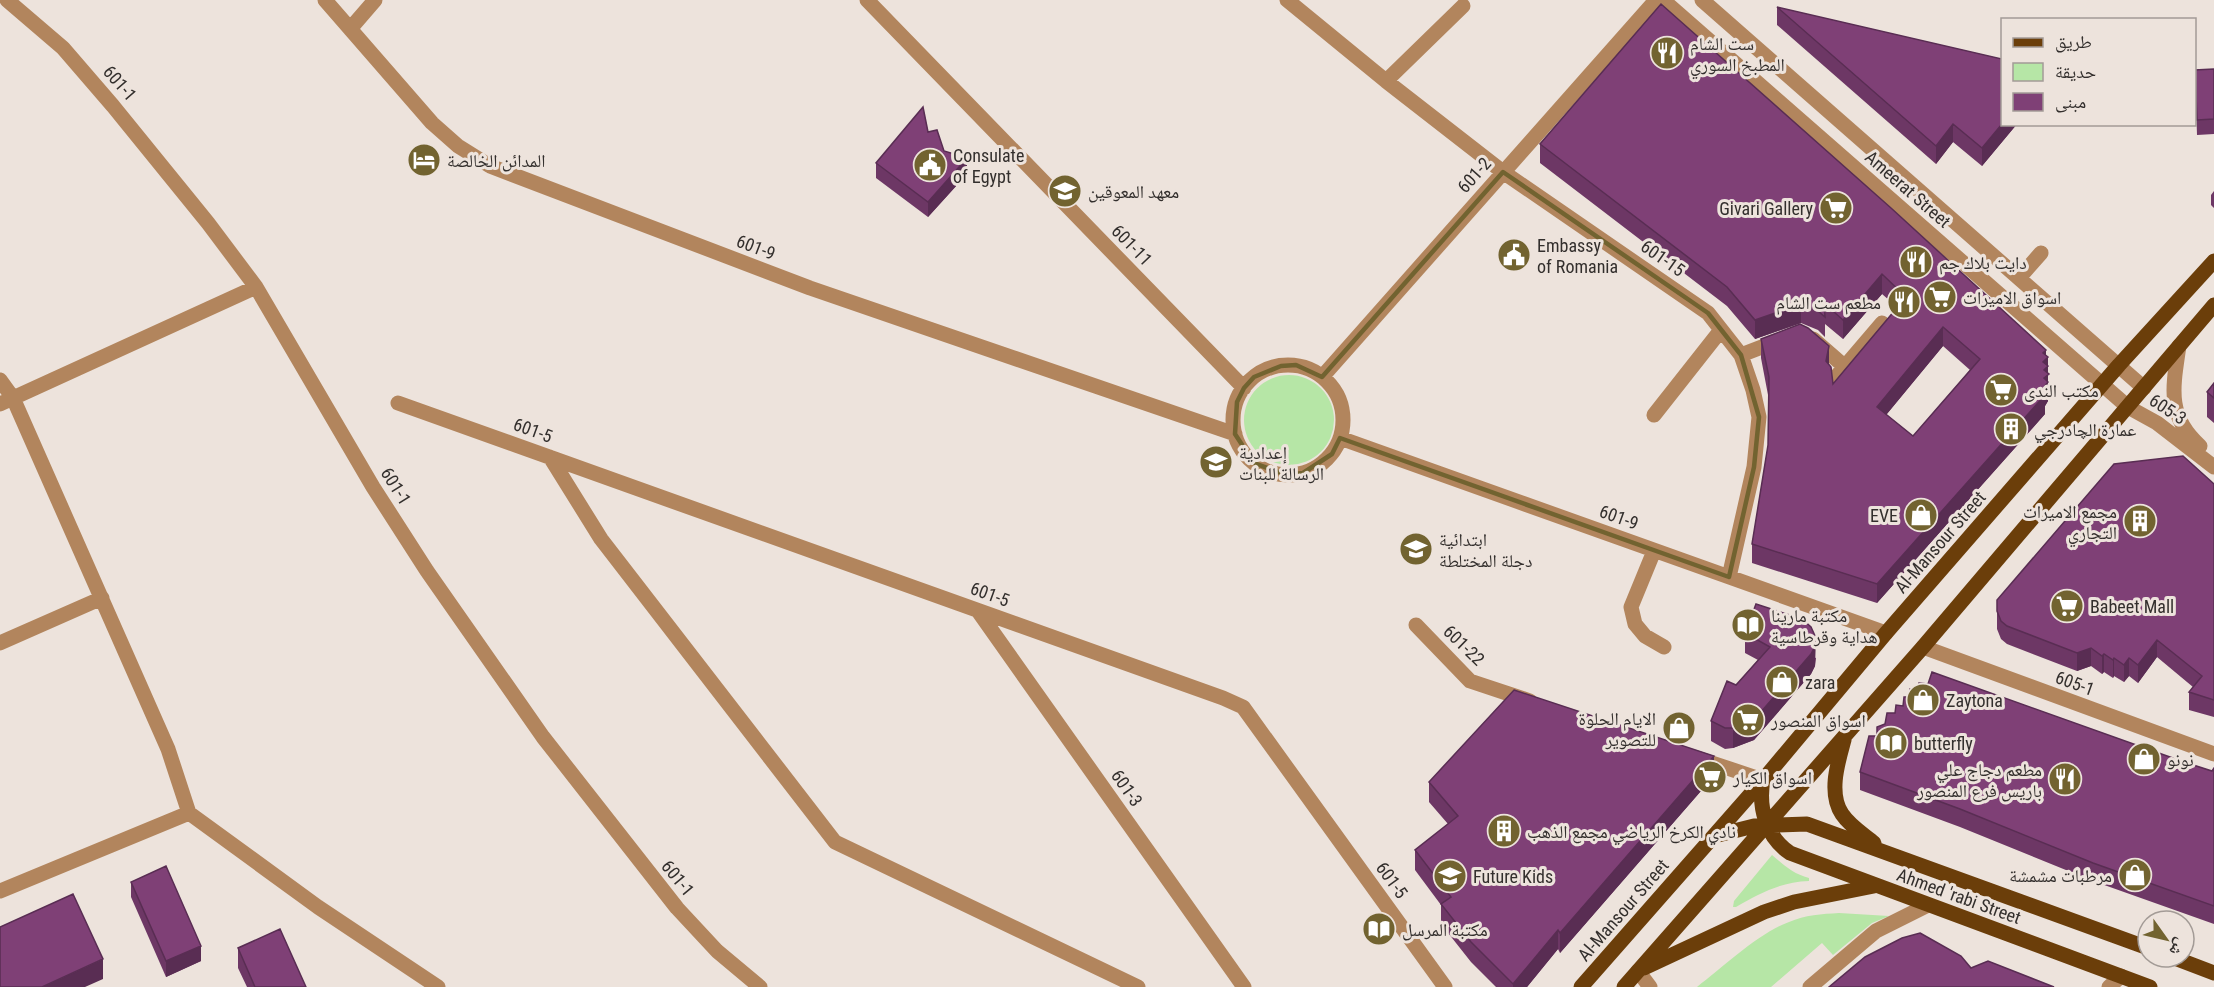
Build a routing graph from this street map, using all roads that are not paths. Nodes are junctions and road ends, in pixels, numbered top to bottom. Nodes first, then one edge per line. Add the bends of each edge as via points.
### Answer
1 (7, 0) edge
2 (325, 0) edge
3 (375, 0) edge
4 (867, 0) edge
5 (1287, 0) edge
6 (1656, 0) edge
7 (1663, 0) edge
8 (1702, 0) edge
9 (1463, 6) dead end
10 (350, 29) junction
11 (1386, 81) junction
12 (1503, 172) junction
13 (2041, 253) dead end
14 (2214, 261) edge
15 (2019, 278) junction
16 (256, 288) junction
17 (2214, 305) edge
18 (1882, 323) edge
19 (1721, 330) junction
20 (2179, 346) junction
21 (1741, 355) junction
22 (2119, 365) junction
23 (1322, 376) junction
24 (0, 380) edge
25 (2102, 384) junction
26 (1244, 388) junction
27 (2144, 388) junction
28 (6, 401) edge
29 (398, 403) dead end
30 (2128, 407) junction
31 (1654, 415) dead end
32 (1235, 434) junction
33 (1340, 438) junction
34 (550, 457) junction
35 (2214, 457) edge
36 (2214, 468) edge
37 (1654, 551) junction
38 (1729, 577) junction
39 (102, 598) junction
40 (978, 611) junction
41 (1416, 625) dead end
42 (1886, 633) junction
43 (0, 643) edge
44 (1664, 647) dead end
45 (1923, 647) junction
46 (1549, 708) edge
47 (1845, 736) junction
48 (1684, 753) edge
49 (2214, 754) edge
50 (1763, 780) junction
51 (189, 813) junction
52 (1767, 825) junction
53 (1713, 836) junction
54 (1889, 853) junction
55 (1875, 886) junction
56 (0, 891) edge
57 (1928, 905) junction
58 (2136, 944) edge
59 (2196, 966) edge
60 (1638, 971) junction
61 (2214, 973) edge
62 (2121, 976) junction
63 (438, 987) edge
64 (760, 987) edge
65 (1138, 987) edge
66 (1244, 987) edge
67 (1445, 987) edge
68 (1581, 987) edge
69 (1624, 987) edge
70 (1650, 987) edge
71 (1810, 987) edge
72 (2109, 987) edge
73 (2150, 987) edge

1 - 16 street, 601-1 via 63,48 114,106
2 - 10 street, 601-9
3 - 10 street
4 - 26 street, 601-11
5 - 11 street, 601-15
6 - 12 street, 601-2
7 - 25 street, Ameerat Street
8 - 15 street, Ameerat Street
9 - 11 street
10 - 32 street, 601-9 via 432,123 490,166 810,288
11 - 12 street, 601-15
12 - 19 street, 601-15 via 1708,313
12 - 23 street, 601-2
13 - 15 street
14 - 22 main road, Al-Mansour Street
15 - 22 street, Ameerat Street
16 - 28 street
16 - 64 street, 601-1 via 427,571 543,737 677,908 717,951
17 - 20 main road
18 - 21 street via 1840,372 1813,339 1797,334
19 - 21 street, 601-15
19 - 31 street
20 - 27 main road
20 - 35 street, 605-3 via 2173,391 2176,410 2192,438
21 - 38 street, 601-15 via 1759,417 1754,467
22 - 25 main road, Al-Mansour Street
22 - 27 street, Ameerat Street
23 - 26 street via 1303,367 1281,366 1254,377
23 - 33 street via 1341,405
24 - 28 street
25 - 30 street, Ameerat Street
25 - 42 main road, Al-Mansour Street
26 - 32 street via 1236,402
27 - 30 main road
28 - 39 street
29 - 34 street, 601-5
30 - 36 street, 605-3 via 2157,423
30 - 45 main road
32 - 33 street via 1254,463 1286,475 1319,466 1332,454
33 - 37 street, 601-9
34 - 40 street, 601-5
34 - 65 street via 601,539 835,842
37 - 38 street, 601-9
37 - 44 street via 1631,607 1635,624 1645,636
38 - 42 street, 601-9
39 - 43 street
39 - 51 street via 168,749
40 - 66 street, 601-3
40 - 67 street, 601-5 via 1243,707
41 - 46 street, 601-22 via 1470,681
42 - 50 main road, Al-Mansour Street
45 - 47 main road
45 - 49 street, 605-1
47 - 52 main road
47 - 54 main road via 1835,775 1841,813 1854,828
48 - 50 street
50 - 52 main road, Ahmed 'rabi Street via 1760,795
50 - 53 main road, Al-Mansour Street
51 - 56 street
51 - 63 street via 318,907
52 - 53 main road, Ahmed 'rabi Street
52 - 54 main road, Ahmed 'rabi Street via 1807,824
52 - 55 main road, Ahmed 'rabi Street via 1776,842 1790,853
52 - 60 main road
53 - 68 main road, Al-Mansour Street
54 - 58 main road, Ahmed 'rabi Street
55 - 57 main road, Ahmed 'rabi Street
55 - 60 main road via 1764,912
57 - 62 main road, Ahmed 'rabi Street
57 - 71 street via 1876,931
59 - 61 main road
60 - 69 main road
60 - 70 street
62 - 72 street
62 - 73 main road, Ahmed 'rabi Street

